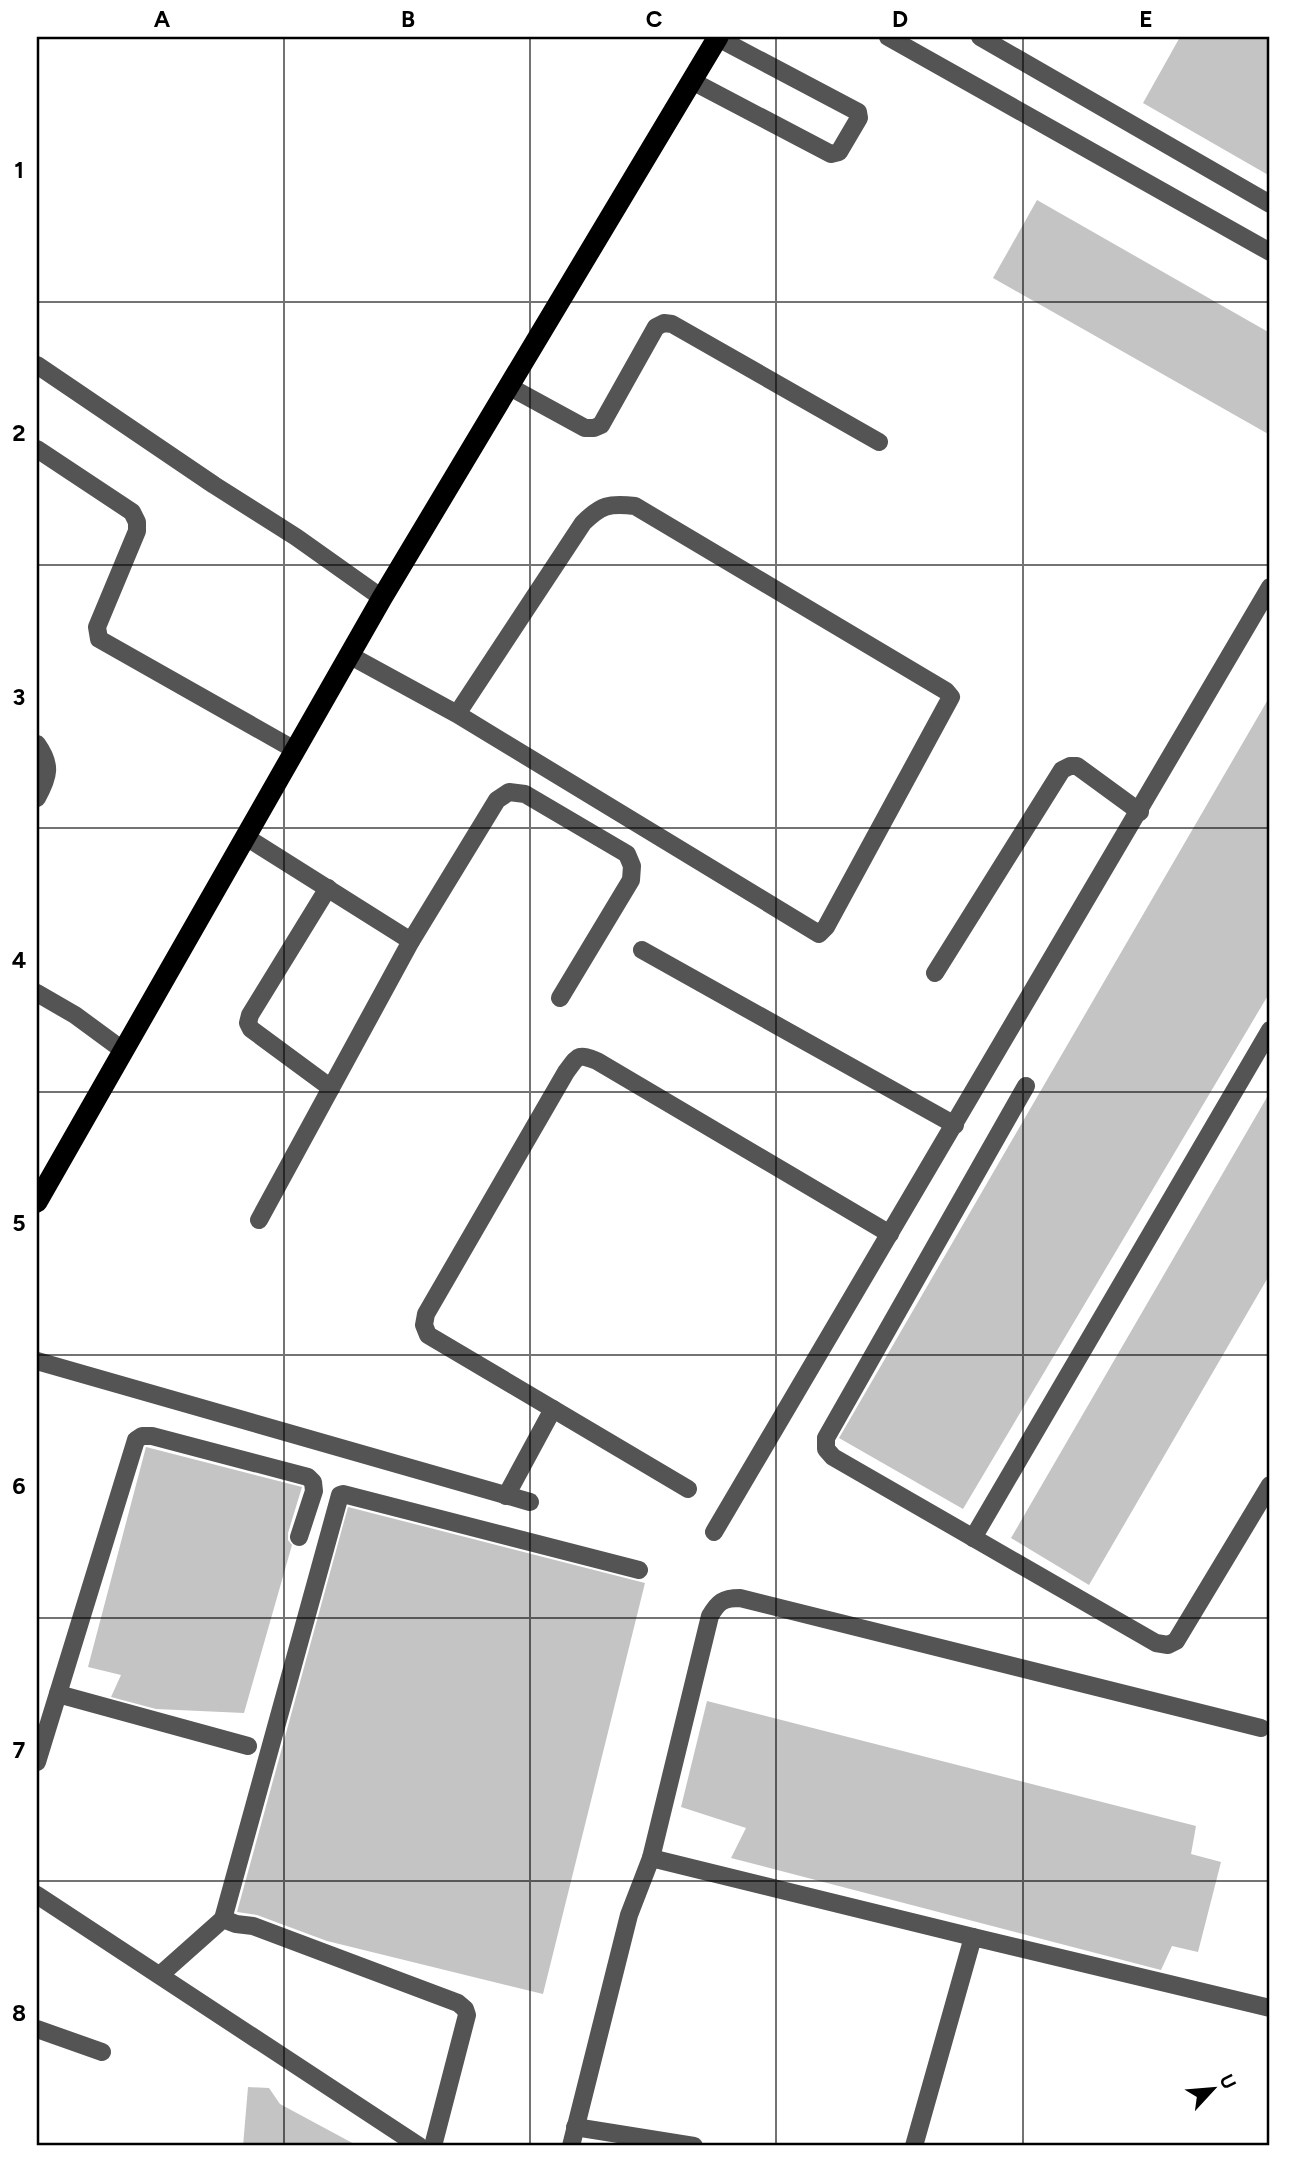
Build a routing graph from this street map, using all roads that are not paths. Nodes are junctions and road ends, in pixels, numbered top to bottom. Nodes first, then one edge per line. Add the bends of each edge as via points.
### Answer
1 (718, 37) edge
2 (888, 37) edge
3 (981, 37) edge
4 (692, 81) junction
5 (1270, 204) edge
6 (1270, 252) edge
7 (37, 365) edge
8 (508, 386) junction
9 (879, 442) dead end
10 (37, 449) edge
11 (1270, 587) edge
12 (382, 598) junction
13 (349, 655) junction
14 (457, 714) junction
15 (37, 744) edge
16 (295, 750) junction
17 (37, 797) edge
18 (1140, 812) junction
19 (246, 837) junction
20 (328, 888) junction
21 (411, 941) junction
22 (642, 950) dead end
23 (935, 973) dead end
24 (37, 993) edge
25 (560, 998) dead end
26 (1270, 1030) edge
27 (124, 1051) junction
28 (1026, 1086) dead end
29 (331, 1088) junction
30 (955, 1125) junction
31 (37, 1202) edge
32 (259, 1220) dead end
33 (890, 1234) junction
34 (37, 1361) edge
35 (553, 1409) junction
36 (1270, 1485) edge
37 (688, 1489) dead end
38 (506, 1496) junction
39 (530, 1502) dead end
40 (714, 1532) dead end
41 (299, 1536) dead end
42 (973, 1538) junction
43 (639, 1570) dead end
44 (58, 1694) junction
45 (1261, 1728) dead end
46 (248, 1746) dead end
47 (37, 1762) edge
48 (651, 1858) junction
49 (37, 1895) edge
50 (223, 1919) junction
51 (973, 1937) junction
52 (160, 1975) junction
53 (1270, 2007) edge
54 (37, 2029) edge
55 (102, 2052) dead end
56 (575, 2127) junction
57 (419, 2146) edge
58 (433, 2146) edge
59 (571, 2146) edge
60 (694, 2146) edge
61 (914, 2146) edge

1 - 4 highway
1 - 4 lane via 858,112 839,152 831,154
2 - 6 lane
3 - 5 lane
4 - 8 highway
7 - 12 lane
8 - 9 lane via 585,428 594,428 601,425 656,327 672,324
8 - 12 highway
10 - 16 lane via 132,512 137,522 97,627 99,639
11 - 18 lane
12 - 13 highway
13 - 14 lane
13 - 16 highway
14 - 14 lane via 819,934 951,697 635,506 620,504 595,511 583,523
15 - 17 lane via 48,766
16 - 19 highway
18 - 23 lane via 1077,766 1062,770
18 - 30 lane
19 - 20 lane
19 - 27 highway
20 - 21 lane
20 - 29 lane via 248,1023
21 - 25 lane via 497,800 509,792 525,794 627,853 632,866 631,880
21 - 29 lane
22 - 30 lane
24 - 27 lane
26 - 42 lane
27 - 31 highway
28 - 42 lane via 826,1438 825,1449 833,1457
29 - 32 lane
30 - 33 lane
33 - 35 lane via 580,1055 426,1314 424,1325 428,1335
33 - 40 lane
34 - 38 lane
35 - 37 lane
35 - 38 lane
36 - 42 lane via 1176,1641 1168,1645 1156,1643
38 - 39 lane
41 - 44 lane via 314,1490 308,1477 142,1436 136,1440
43 - 50 lane via 340,1495
44 - 46 lane
44 - 47 lane
45 - 48 lane via 728,1598 718,1602 710,1616
48 - 51 lane
48 - 56 lane via 629,1915
49 - 52 lane
50 - 52 lane
50 - 58 lane via 253,1926 465,2009
51 - 53 lane
51 - 61 lane
52 - 57 lane
54 - 55 lane
56 - 59 lane
56 - 60 lane

